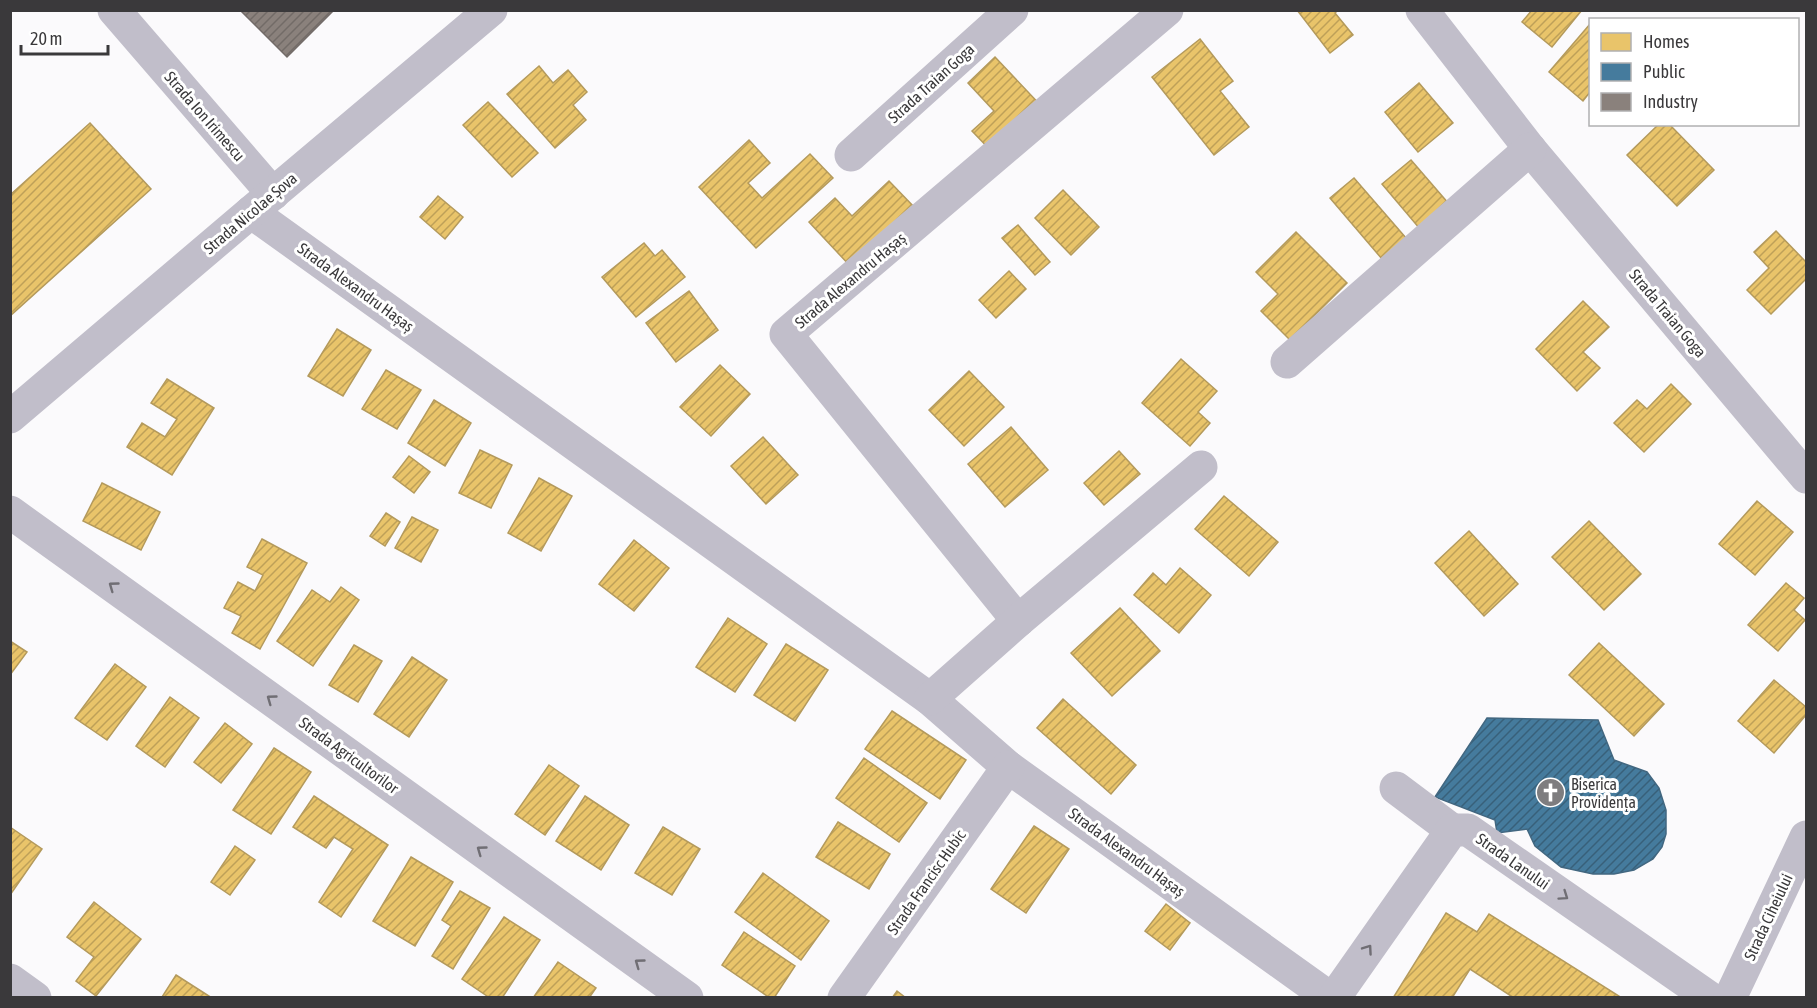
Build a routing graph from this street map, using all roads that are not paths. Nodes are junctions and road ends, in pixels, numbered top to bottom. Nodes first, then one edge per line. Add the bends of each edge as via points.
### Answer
1 (114, 10) edge
2 (491, 10) edge
3 (1012, 10) edge
4 (1167, 10) edge
5 (1422, 10) edge
6 (1530, 149) junction
7 (851, 155) dead end
8 (262, 203) junction
9 (1287, 362) dead end
10 (10, 417) edge
11 (1201, 467) dead end
12 (1806, 477) edge
13 (10, 512) edge
14 (1018, 621) junction
15 (930, 699) junction
16 (1008, 767) junction
17 (1396, 788) dead end
18 (1452, 831) junction
19 (1806, 837) edge
20 (10, 980) edge
21 (35, 998) edge
22 (687, 998) edge
23 (844, 998) edge
24 (1332, 998) edge
25 (1710, 998) edge
26 (1731, 998) edge

1 - 8 street, Strada Ion Irimescu
2 - 8 street, Strada Nicolae Șova
3 - 7 street, Strada Traian Goga
4 - 14 street, Strada Alexandru Hașaș via 786,334
5 - 6 street, Strada Traian Goga
6 - 9 street
6 - 12 street, Strada Traian Goga
8 - 10 street, Strada Nicolae Șova
8 - 15 street, Strada Alexandru Hașaș
11 - 14 street
22 -> 13 street, Strada Agricultorilor
14 - 15 street
15 - 16 street, Strada Alexandru Hașaș
16 - 23 street, Strada Francisc Hubic
16 - 24 street, Strada Alexandru Hașaș
17 - 18 street
24 -> 18 street
18 -> 25 street, Strada Lanului via 1467,830
19 - 26 street, Strada Ciheiului
20 - 21 street

